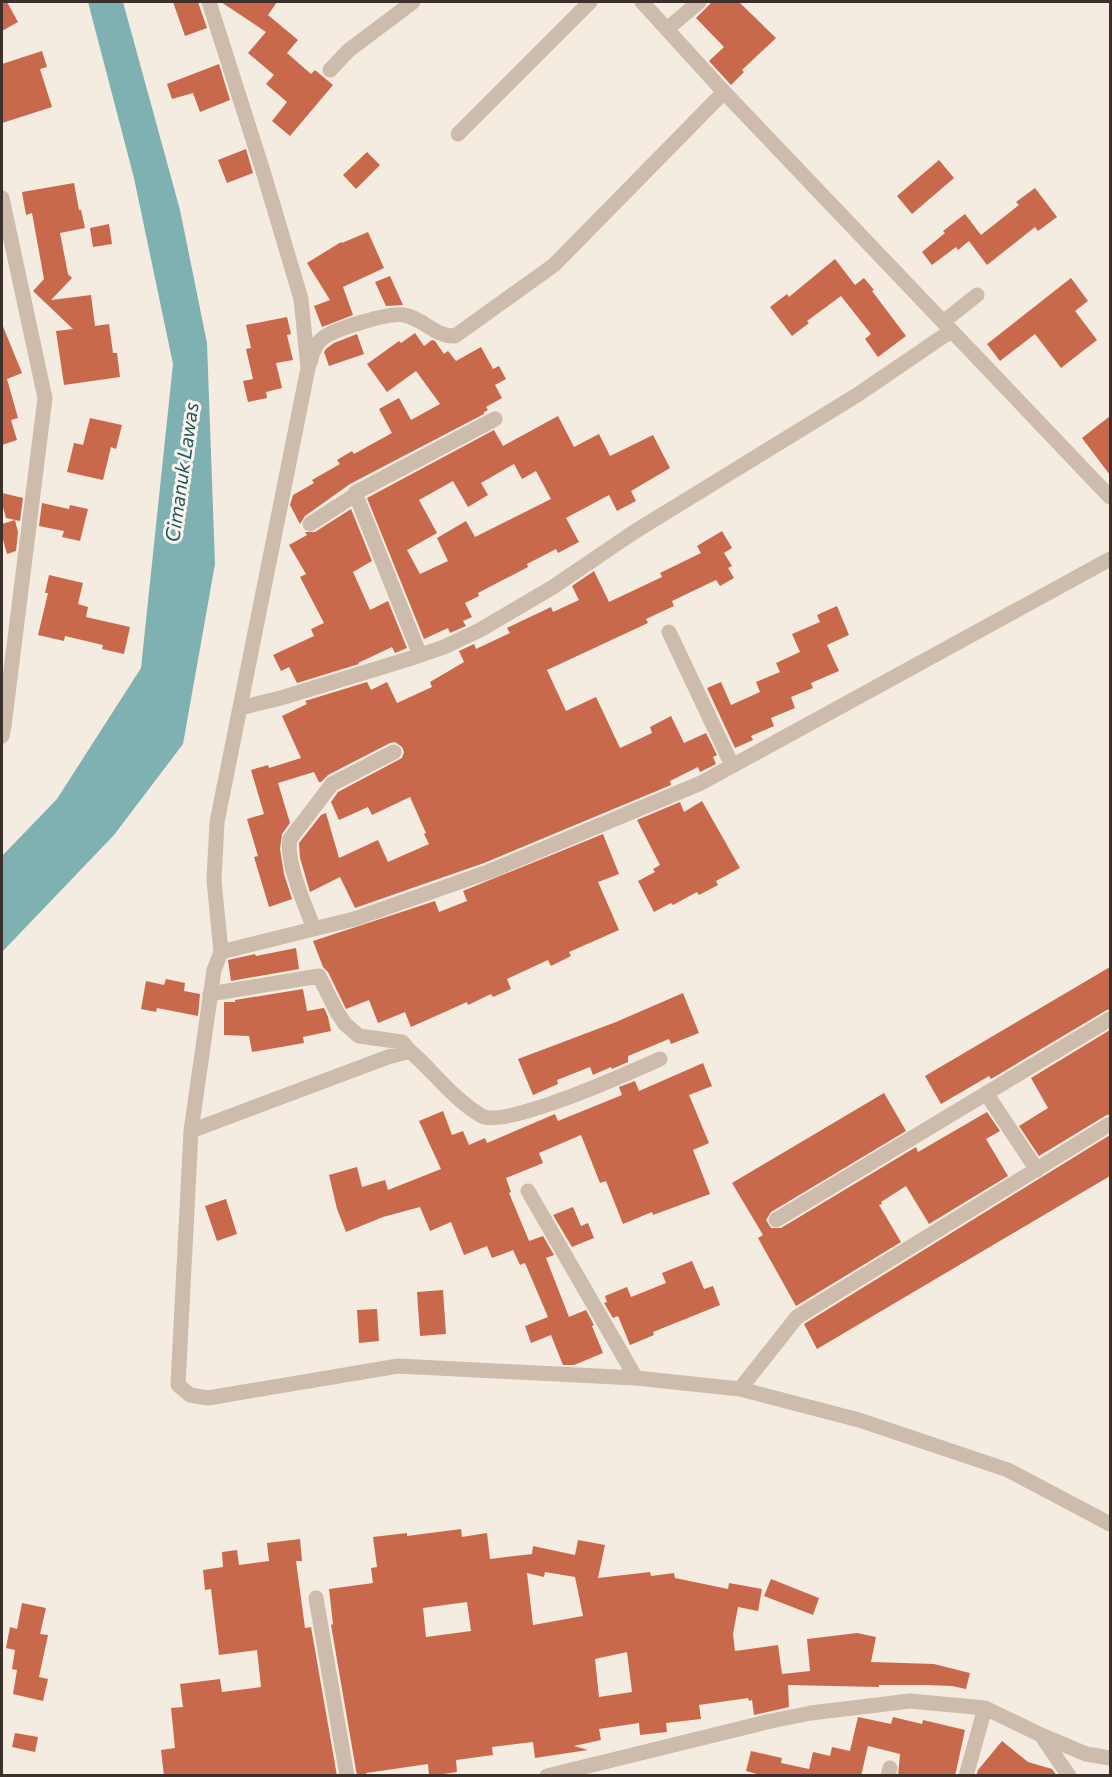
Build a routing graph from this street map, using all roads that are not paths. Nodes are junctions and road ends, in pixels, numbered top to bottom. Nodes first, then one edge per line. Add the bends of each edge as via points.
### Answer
1 (413, 2) edge
2 (590, 2) edge
3 (642, 2) edge
4 (699, 2) edge
5 (211, 3) edge
6 (667, 29) junction
7 (330, 70) dead end
8 (724, 92) junction
9 (458, 134) dead end
10 (2, 198) edge
11 (976, 295) dead end
12 (947, 326) junction
13 (308, 368) junction
14 (495, 419) dead end
15 (355, 495) junction
16 (1110, 497) edge
17 (310, 524) dead end
18 (1110, 559) edge
19 (669, 632) dead end
20 (420, 655) junction
21 (240, 708) junction
22 (2, 736) edge
23 (394, 752) dead end
24 (732, 765) junction
25 (314, 929) junction
26 (221, 952) junction
27 (210, 994) junction
28 (1110, 1019) edge
29 (410, 1051) junction
30 (660, 1059) dead end
31 (986, 1093) junction
32 (1110, 1124) edge
33 (191, 1131) junction
34 (1036, 1170) junction
35 (528, 1191) dead end
36 (776, 1220) dead end
37 (636, 1378) junction
38 (740, 1389) junction
39 (1110, 1524) edge
40 (316, 1598) dead end
41 (985, 1708) junction
42 (1041, 1735) junction
43 (1110, 1758) edge
44 (1065, 1774) edge
45 (549, 1775) edge
46 (347, 1776) edge
47 (966, 1776) edge

1 - 7 street via 349,50
2 - 9 street
3 - 6 street
4 - 6 street
5 - 13 street via 301,299
6 - 8 street
8 - 12 street
8 - 13 street via 554,265 455,336 446,337 403,315 382,316 325,337 315,347
10 - 22 street via 45,398
11 - 12 street
12 - 16 street
12 - 20 street via 857,395 634,532 553,587 480,630
13 - 21 street
14 - 15 street
15 - 17 street
15 - 20 street
18 - 24 street
19 - 24 street
20 - 21 street
21 - 26 street via 217,822 214,880
23 - 25 street via 332,784 290,839 291,861
24 - 25 street via 701,783 488,872
25 - 26 street
26 - 27 street
27 - 29 street via 319,976 337,1012 359,1036 402,1042
27 - 33 street
28 - 31 street
29 - 30 street via 484,1118 501,1118 587,1091
29 - 33 street
31 - 34 street
31 - 36 street
32 - 34 street
33 - 37 street via 178,1385 190,1395 208,1398 398,1366
34 - 38 street via 797,1317
35 - 37 street
37 - 38 street
38 - 39 street via 859,1420 1008,1470
40 - 46 street
41 - 42 street
41 - 45 street via 910,1701 811,1713
41 - 47 street
42 - 43 street via 1086,1754
42 - 44 street

